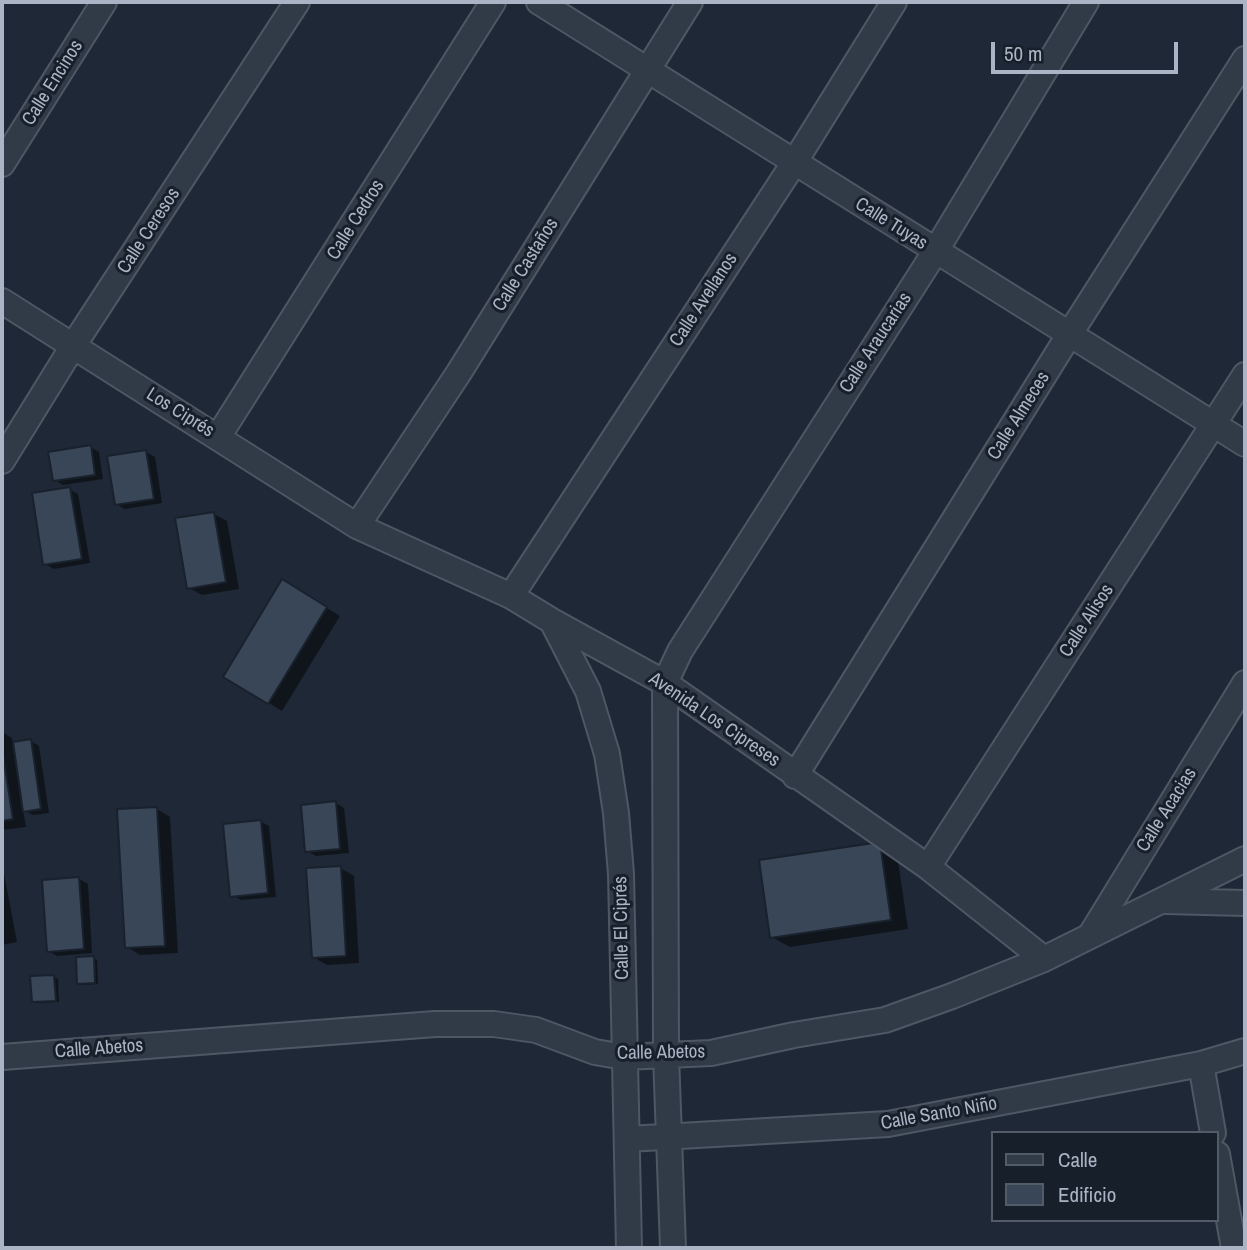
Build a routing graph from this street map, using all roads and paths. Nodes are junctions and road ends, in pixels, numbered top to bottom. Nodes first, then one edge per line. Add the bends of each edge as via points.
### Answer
1 (104, 2) edge
2 (298, 2) edge
3 (493, 2) edge
4 (539, 2) edge
5 (690, 2) edge
6 (894, 2) edge
7 (1086, 2) edge
8 (1245, 59) edge
9 (648, 70) junction
10 (794, 163) junction
11 (2, 164) edge
12 (935, 251) junction
13 (2, 302) edge
14 (1069, 335) junction
15 (73, 346) junction
16 (1245, 375) edge
17 (1214, 426) junction
18 (218, 437) junction
19 (1245, 444) edge
20 (2, 461) edge
21 (357, 526) junction
22 (511, 596) junction
23 (552, 621) junction
24 (1245, 683) edge
25 (665, 684) junction
26 (795, 776) junction
27 (1245, 859) edge
28 (928, 867) junction
29 (1159, 901) junction
30 (1245, 903) edge
31 (1089, 937) junction
32 (1044, 960) junction
33 (1245, 1051) edge
34 (666, 1055) junction
35 (2, 1057) edge
36 (624, 1057) junction
37 (1201, 1064) junction
38 (1213, 1131) edge
39 (670, 1137) junction
40 (628, 1139) junction
41 (1219, 1165) edge
42 (629, 1248) edge
43 (673, 1248) edge
44 (1234, 1248) edge

1 - 11 street, Calle Encinos
2 - 15 street, Calle Ceresos
3 - 18 street, Calle Cedros
4 - 9 street, Calle Tuyas
5 - 9 street, Calle Castaños
6 - 10 street, Calle Avellanos
7 - 12 street, Calle Araucarias
8 - 14 street, Calle Almeces
9 - 10 street, Calle Tuyas
9 - 21 street, Calle Castaños
10 - 12 street, Calle Tuyas
10 - 22 street, Calle Avellanos
12 - 14 street, Calle Tuyas
12 - 25 street, Calle Araucarias via 680,651
13 - 15 street, Los Ciprés
14 - 17 street, Calle Tuyas
14 - 26 street, Calle Almeces
15 - 18 street, Los Ciprés
15 - 20 street, Calle Ceresos
16 - 17 street, Calle Alisos
17 - 19 street, Calle Tuyas
17 - 28 street, Calle Alisos
18 - 21 street, Los Ciprés
21 - 22 street, Avenida Los Cipreses
22 - 23 street, Avenida Los Cipreses
23 - 25 street, Avenida Los Cipreses
23 - 36 street, Calle El Ciprés via 588,691 607,754 621,874
24 - 31 street, Calle Acacias
25 - 26 street, Avenida Los Cipreses
25 - 34 street
26 - 28 street, Avenida Los Cipreses
27 - 29 street, Calle Abetos
28 - 32 street, Avenida Los Cipreses
29 - 30 street
29 - 31 street, Calle Abetos
31 - 32 street, Calle Abetos
32 - 34 street, Calle Abetos via 886,1020 711,1053
33 - 37 street, Calle Santo Niño
34 - 36 street, Calle Abetos
34 - 39 street
35 - 36 street, Calle Abetos via 435,1024 494,1024 536,1030 595,1052
36 - 40 street, Calle El Ciprés
37 - 38 street
37 - 39 street, Calle Santo Niño via 888,1124
39 - 40 street, Calle Santo Niño
39 - 43 street
40 - 42 street, Calle El Ciprés
41 - 44 street

